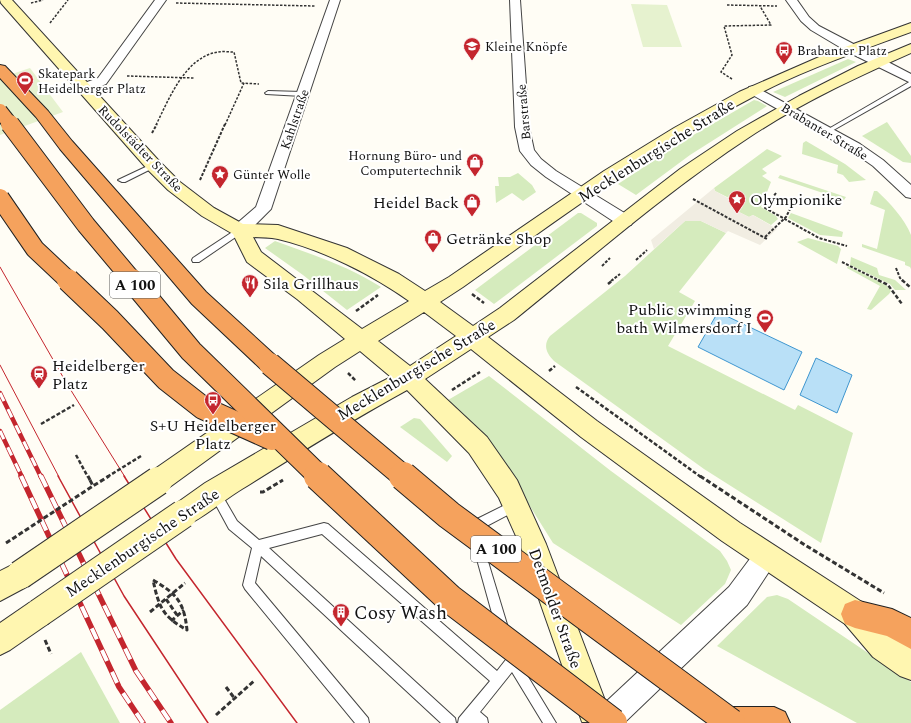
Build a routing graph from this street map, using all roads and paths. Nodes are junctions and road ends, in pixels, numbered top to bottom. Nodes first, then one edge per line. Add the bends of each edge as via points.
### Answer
1 (6, 0) edge
2 (43, 0) edge
3 (68, 0) edge
4 (335, 0) edge
5 (515, 0) edge
6 (791, 0) edge
7 (166, 2) edge
8 (31, 3) dead end
9 (727, 5) dead end
10 (318, 6) dead end
11 (760, 6) junction
12 (778, 6) dead end
13 (50, 23) dead end
14 (911, 27) edge
15 (911, 48) edge
16 (852, 49) junction
17 (878, 62) junction
18 (0, 69) edge
19 (122, 76) dead end
20 (182, 78) junction
21 (194, 78) dead end
22 (732, 79) dead end
23 (911, 79) edge
24 (244, 83) junction
25 (911, 83) edge
26 (260, 84) dead end
27 (84, 88) junction
28 (754, 90) junction
29 (268, 93) dead end
30 (302, 94) junction
31 (787, 108) junction
32 (0, 111) edge
33 (828, 131) junction
34 (152, 133) dead end
35 (154, 166) junction
36 (122, 180) dead end
37 (200, 180) dead end
38 (776, 193) dead end
39 (911, 193) edge
40 (583, 194) junction
41 (0, 198) edge
42 (693, 199) dead end
43 (795, 199) dead end
44 (784, 219) junction
45 (625, 221) junction
46 (240, 230) junction
47 (847, 246) dead end
48 (647, 250) dead end
49 (196, 260) dead end
50 (636, 260) dead end
51 (842, 262) dead end
52 (896, 268) dead end
53 (620, 274) dead end
54 (608, 284) dead end
55 (911, 288) edge
56 (470, 293) dead end
57 (380, 294) dead end
58 (426, 301) junction
59 (902, 304) dead end
60 (490, 307) dead end
61 (352, 314) dead end
62 (472, 337) junction
63 (362, 340) junction
64 (545, 364) dead end
65 (345, 370) dead end
66 (482, 371) dead end
67 (558, 373) dead end
68 (409, 378) junction
69 (570, 383) dead end
70 (358, 384) dead end
71 (450, 391) dead end
72 (74, 406) dead end
73 (41, 424) dead end
74 (286, 446) junction
75 (76, 455) dead end
76 (141, 456) dead end
77 (94, 486) junction
78 (214, 492) junction
79 (516, 505) junction
80 (6, 543) dead end
81 (258, 546) junction
82 (766, 556) junction
83 (10, 581) edge
84 (185, 583) dead end
85 (886, 594) dead end
86 (166, 599) junction
87 (185, 609) junction
88 (150, 612) dead end
89 (855, 614) junction
90 (177, 615) junction
91 (170, 621) junction
92 (42, 626) junction
93 (911, 634) edge
94 (0, 640) edge
95 (51, 654) dead end
96 (512, 661) junction
97 (911, 665) edge
98 (498, 680) junction
99 (254, 681) dead end
100 (226, 687) dead end
101 (234, 699) junction
102 (216, 715) dead end
103 (468, 718) edge
104 (363, 723) edge
105 (450, 723) edge
106 (482, 723) edge
107 (550, 723) edge
108 (598, 723) edge
109 (604, 723) edge
110 (613, 723) edge
111 (732, 723) edge
112 (774, 723) edge

1 - 27 main road, Rudolstädter Straße
2 - 8 path
3 - 13 path
4 - 30 street, Kahlstraße
5 - 40 street, Barstraße via 522,127 527,151 551,174
6 - 16 street via 804,19 815,28
7 - 10 path
7 - 27 street via 102,81
9 - 11 path
11 - 12 path
11 - 22 path via 771,25 724,26 732,55 721,72
14 - 16 main road, Mecklenburgische Straße
15 - 17 main road, Mecklenburgische Straße
16 - 17 street
16 - 28 main road, Mecklenburgische Straße
17 - 23 street
17 - 31 main road, Mecklenburgische Straße
18 - 111 highway, A 100, bridge via 42,114 199,298 270,364 449,515
19 - 20 path
20 - 21 path
20 - 24 path via 202,58 227,51 234,52 241,83
20 - 34 path
24 - 26 path
24 - 37 path
25 - 33 lane
27 - 35 main road, Rudolstädter Straße
28 - 31 street, Brabanter Straße
28 - 40 main road, Mecklenburgische Straße via 680,131
29 - 30 lane
30 - 46 street, Kahlstraße via 263,209
31 - 33 street, Brabanter Straße
31 - 45 main road, Mecklenburgische Straße via 714,152
32 - 74 highway, A 100, bridge via 86,225 191,351
33 - 39 street, Brabanter Straße via 878,163
35 - 36 lane
35 - 46 main road, Rudolstädter Straße via 174,186 208,212
38 - 44 path via 765,208
40 - 45 street, Barstraße
40 - 58 main road, Mecklenburgische Straße via 465,277
41 - 74 highway, bridge via 35,249 110,320 166,379 203,408
42 - 44 path via 766,238
43 - 44 path
44 - 47 path via 819,238
45 - 62 main road, Mecklenburgische Straße via 507,314
46 - 49 lane
46 - 58 main road, Rudolstädter Straße via 278,232 340,253 392,279
46 - 63 main road via 254,256
48 - 50 path
51 - 59 path via 888,285
52 - 55 path via 900,278
53 - 54 path
56 - 60 path
57 - 61 path
58 - 62 main road, Rudolstädter Straße
58 - 63 main road, Mecklenburgische Straße
62 - 68 main road, Mecklenburgische Straße
62 - 82 main road via 589,429
63 - 68 main road, Detmolder Straße
63 - 83 main road, Mecklenburgische Straße, bridge via 327,361 158,481
64 - 67 path
65 - 70 path
66 - 71 path
68 - 78 main road, Mecklenburgische Straße via 360,404
68 - 79 main road, Detmolder Straße via 478,445
69 - 85 path via 753,512
72 - 73 path
74 - 110 highway, A 100, bridge via 450,598
75 - 77 path, bridge
76 - 77 path, bridge
77 - 80 path, bridge
78 - 81 lane via 233,525
78 - 92 main road, Mecklenburgische Straße, bridge
79 - 96 lane via 473,527
79 - 108 main road, Detmolder Straße via 533,544
81 - 98 lane via 324,528
81 - 104 lane via 249,585
81 - 105 lane
82 - 89 main road
82 - 109 street via 738,596
84 - 86 path
86 - 88 path
86 - 90 path
87 - 90 path
87 - 91 path via 187,630
87 - 91 path via 172,591 153,580 158,603
89 - 93 highway via 892,623
89 - 97 main road via 883,647
90 - 91 path
92 - 94 main road, Mecklenburgische Straße
92 - 95 path
96 - 98 lane
96 - 107 lane
98 - 103 lane
99 - 101 path
100 - 101 path
101 - 102 path
103 - 106 lane
111 - 112 highway

